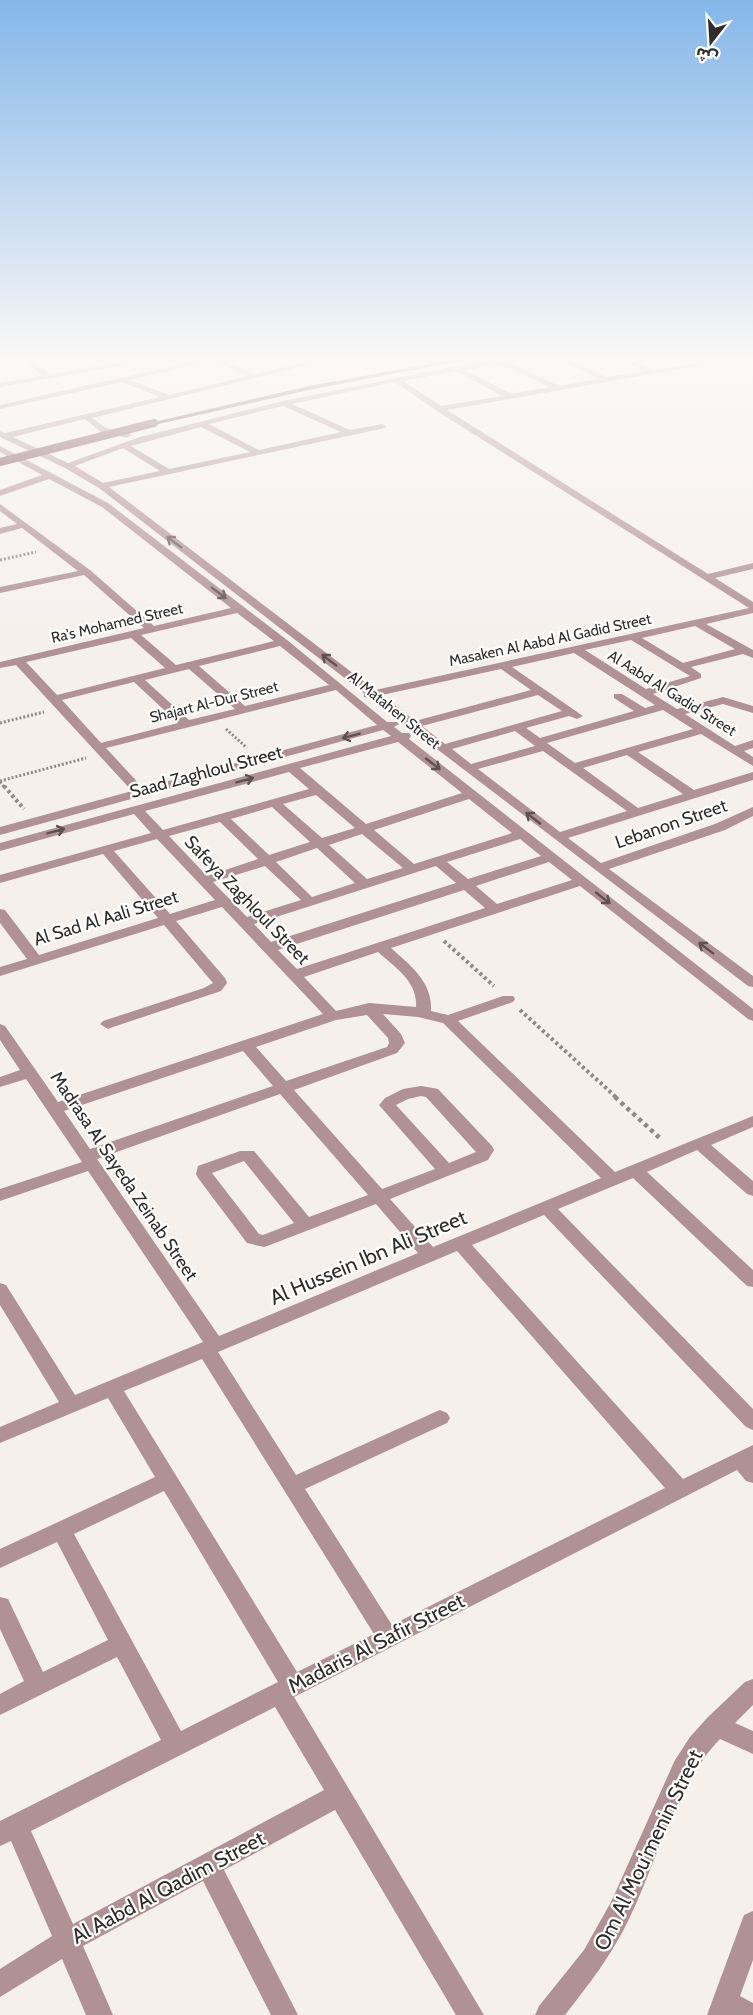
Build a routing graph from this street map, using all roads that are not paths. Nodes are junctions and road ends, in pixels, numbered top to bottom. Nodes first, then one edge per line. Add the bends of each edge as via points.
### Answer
1 (8, 453) edge
2 (35, 453) edge
3 (40, 453) edge
4 (103, 453) edge
5 (137, 453) edge
6 (259, 453) edge
7 (510, 453) edge
8 (0, 462) edge
9 (68, 466) junction
10 (168, 472) junction
11 (51, 475) junction
12 (102, 486) junction
13 (0, 493) edge
14 (0, 507) edge
15 (24, 525) junction
16 (0, 531) edge
17 (753, 566) edge
18 (86, 572) junction
19 (707, 577) junction
20 (0, 590) edge
21 (753, 606) edge
22 (241, 609) junction
23 (753, 610) edge
24 (697, 623) junction
25 (152, 630) junction
26 (134, 634) junction
27 (633, 636) junction
28 (283, 642) junction
29 (575, 650) junction
30 (749, 652) edge
31 (19, 661) junction
32 (0, 665) edge
33 (191, 665) junction
34 (502, 665) junction
35 (683, 666) junction
36 (173, 669) junction
37 (136, 678) junction
38 (338, 686) junction
39 (540, 691) junction
40 (644, 693) junction
41 (373, 694) junction
42 (618, 696) dead end
43 (354, 698) junction
44 (58, 703) junction
45 (664, 706) junction
46 (243, 710) junction
47 (753, 710) edge
48 (571, 712) junction
49 (643, 712) junction
50 (675, 713) junction
51 (186, 724) junction
52 (386, 726) junction
53 (414, 726) junction
54 (592, 726) junction
55 (517, 727) junction
56 (702, 730) junction
57 (399, 737) junction
58 (541, 744) junction
59 (753, 744) edge
60 (442, 748) junction
61 (101, 750) junction
62 (734, 750) junction
63 (628, 751) junction
64 (753, 762) edge
65 (291, 767) junction
66 (573, 767) junction
67 (469, 768) junction
68 (753, 777) edge
69 (319, 790) junction
70 (141, 793) junction
71 (471, 794) junction
72 (693, 795) junction
73 (274, 802) junction
74 (136, 809) junction
75 (753, 811) edge
76 (636, 812) junction
77 (222, 817) junction
78 (364, 829) junction
79 (0, 831) edge
80 (160, 834) junction
81 (522, 834) junction
82 (558, 837) junction
83 (319, 843) junction
84 (0, 847) edge
85 (105, 849) junction
86 (551, 856) junction
87 (267, 860) junction
88 (438, 861) junction
89 (598, 868) junction
90 (412, 869) junction
91 (0, 879) edge
92 (204, 881) junction
93 (582, 881) junction
94 (364, 884) junction
95 (466, 884) junction
96 (224, 902) junction
97 (310, 902) junction
98 (495, 909) junction
99 (0, 913) edge
100 (167, 920) junction
101 (244, 923) junction
102 (381, 947) junction
103 (268, 948) junction
104 (36, 961) junction
105 (0, 972) edge
106 (294, 975) junction
107 (753, 983) edge
108 (508, 999) road end
109 (369, 1008) junction
110 (423, 1012) junction
111 (333, 1016) junction
112 (753, 1016) edge
113 (447, 1020) junction
114 (108, 1024) dead end
115 (0, 1029) edge
116 (246, 1045) junction
117 (29, 1072) junction
118 (0, 1082) edge
119 (284, 1088) junction
120 (54, 1109) junction
121 (753, 1120) edge
122 (699, 1143) junction
123 (89, 1160) junction
124 (635, 1170) junction
125 (446, 1171) junction
126 (612, 1179) junction
127 (753, 1190) edge
128 (0, 1195) edge
129 (379, 1197) junction
130 (546, 1207) junction
131 (306, 1225) junction
132 (460, 1243) junction
133 (430, 1255) junction
134 (753, 1281) edge
135 (0, 1290) edge
136 (210, 1347) junction
137 (112, 1388) junction
138 (71, 1405) junction
139 (440, 1418) dead end
140 (753, 1422) edge
141 (0, 1435) edge
142 (749, 1462) edge
143 (168, 1480) junction
144 (292, 1486) junction
145 (680, 1490) junction
146 (61, 1530) junction
147 (0, 1559) edge
148 (0, 1606) edge
149 (388, 1637) junction
150 (122, 1644) junction
151 (38, 1686) junction
152 (286, 1689) junction
153 (753, 1689) edge
154 (0, 1705) edge
155 (716, 1725) junction
156 (753, 1743) edge
157 (176, 1745) junction
158 (339, 1794) junction
159 (8, 1830) edge
160 (208, 1865) junction
161 (753, 1924) edge
162 (67, 1941) junction
163 (1, 1979) edge
164 (722, 2008) edge
165 (100, 2015) edge
166 (285, 2015) edge
167 (471, 2015) edge
168 (548, 2015) edge
169 (748, 2015) edge

1 - 11 street, Al Matahen Street
2 - 8 main road, bridge
3 - 9 street, Al Matahen Street
4 - 9 street
5 - 10 street
6 - 10 street
7 - 19 street
9 - 12 street, Al Matahen Street
10 - 12 street
11 - 13 street
11 -> 22 street, Al Matahen Street via 105,505
41 -> 12 street, Al Matahen Street
14 - 15 street
15 - 16 street
15 - 18 street
17 - 19 street
18 - 20 street
18 - 25 street
19 - 21 street
22 - 25 street, Ra's Mohamed Street
22 - 28 street, Al Matahen Street
23 - 24 street, Masaken Al Aabd Al Gadid Street
24 - 27 street, Masaken Al Aabd Al Gadid Street
24 - 30 street
25 - 26 street, Ra's Mohamed Street
26 - 31 street, Ra's Mohamed Street
26 - 36 street
27 - 29 street, Masaken Al Aabd Al Gadid Street
27 - 35 street
28 - 33 street
28 - 38 street, Al Matahen Street
29 - 34 street, Masaken Al Aabd Al Gadid Street
29 - 40 street, Al Aabd Al Gadid Street
30 - 35 street
31 - 32 street, Ra's Mohamed Street
31 - 44 street
33 - 36 street
33 - 46 street
34 - 39 street
34 - 41 street, Masaken Al Aabd Al Gadid Street
35 - 40 street via 696,678
36 - 37 street
37 - 44 street
37 - 51 street
38 - 43 street, Al Matahen Street
38 - 46 street, Shajart Al-Dur Street
39 - 48 street
39 - 53 street
40 - 45 street, Al Aabd Al Gadid Street
41 - 43 street, Masaken Al Aabd Al Gadid Street
41 - 53 street, Al Matahen Street
42 - 49 street
43 - 52 street, Al Matahen Street
44 - 61 street
45 - 49 street
45 - 50 street, Al Aabd Al Gadid Street
46 - 51 street, Shajart Al-Dur Street
47 - 50 street via 727,699
48 - 54 street
48 - 55 street
49 - 54 street
50 - 56 street, Al Aabd Al Gadid Street
51 - 61 street, Shajart Al-Dur Street
52 - 53 street, Saad Zaghloul Street
52 - 57 street, Al Matahen Street
52 -> 70 street, Saad Zaghloul Street
53 - 57 street, Saad Zaghloul Street
53 - 60 street, Al Matahen Street
54 - 58 street
55 - 58 street
55 - 60 street
56 - 62 street, Al Aabd Al Gadid Street
56 - 63 street
57 - 65 street, Saad Zaghloul Street
57 -> 71 street, Al Matahen Street
58 - 66 street
58 - 67 street
59 - 62 street
60 - 67 street, Al Matahen Street
61 - 70 street
62 - 64 street, Al Aabd Al Gadid Street
63 - 66 street
63 - 72 street
65 - 69 street
74 -> 65 street, Saad Zaghloul Street
66 - 76 street
82 -> 67 street, Al Matahen Street
68 - 72 street
69 - 73 street
69 - 78 street
70 - 79 street, Saad Zaghloul Street
71 - 78 street
71 - 81 street, Al Matahen Street
72 - 76 street
73 - 77 street
73 - 83 street
74 - 80 street, Safeya Zaghloul Street
84 -> 74 street, Saad Zaghloul Street
75 - 89 street, Lebanon Street via 720,827
76 - 82 street
77 - 80 street
77 - 87 street
78 - 83 street
78 - 90 street
80 - 85 street
80 - 92 street, Safeya Zaghloul Street
81 - 86 street, Al Matahen Street
81 - 88 street
82 - 89 street, Al Matahen Street
83 - 87 street
83 - 94 street
85 - 91 street
85 - 100 street
86 - 93 street, Al Matahen Street
86 - 95 street
87 - 92 street
87 - 97 street
88 - 90 street
88 - 95 street
107 -> 89 street, Al Matahen Street
90 - 94 street
92 - 96 street, Safeya Zaghloul Street
93 - 98 street
93 -> 112 street, Al Matahen Street
94 - 97 street
95 - 98 street
95 - 103 street
96 - 100 street, Al Sad Al Aali Street
96 - 101 street, Safeya Zaghloul Street
97 - 101 street
98 - 102 street
99 - 104 street
100 - 104 street, Al Sad Al Aali Street
100 - 114 street via 219,983 209,992
101 - 103 street, Safeya Zaghloul Street
102 - 106 street
102 - 110 street via 424,992
103 - 106 street, Safeya Zaghloul Street
104 - 105 street, Al Sad Al Aali Street
106 - 111 street, Safeya Zaghloul Street
108 - 113 street
109 - 110 street
109 - 111 street
109 - 119 street via 396,1036 393,1050
110 - 113 street
111 - 116 street
113 - 126 street
115 - 117 street, Madrasa Al Sayeda Zeinab Street
116 - 119 street
116 - 120 street
117 - 118 street
117 - 120 street, Madrasa Al Sayeda Zeinab Street
119 - 123 street
119 - 129 street
120 - 123 street, Madrasa Al Sayeda Zeinab Street
121 - 122 street, Al Hussein Ibn Ali Street
122 - 124 street, Al Hussein Ibn Ali Street
122 - 127 street
123 - 128 street
123 - 136 street, Madrasa Al Sayeda Zeinab Street
124 - 126 street, Al Hussein Ibn Ali Street
124 - 134 street
125 - 125 street via 388,1107 388,1102 429,1090 486,1149 482,1156
125 - 129 street
126 - 130 street, Al Hussein Ibn Ali Street
129 - 131 street
129 - 133 street
130 - 132 street, Al Hussein Ibn Ali Street
130 - 140 street
131 - 131 street via 248,1155 204,1170 256,1241
132 - 133 street, Al Hussein Ibn Ali Street
132 - 145 street
133 - 136 street, Al Hussein Ibn Ali Street
135 - 138 street
136 - 137 street, Al Hussein Ibn Ali Street
136 - 144 street, Madrasa Al Sayeda Zeinab Street
137 - 138 street, Al Hussein Ibn Ali Street
137 - 143 street
138 - 141 street, Al Hussein Ibn Ali Street
139 - 144 street
142 - 145 street, Madaris Al Safir Street
143 - 146 street
143 - 152 street
144 - 149 street, Madrasa Al Sayeda Zeinab Street
145 - 149 street, Madaris Al Safir Street
146 - 147 street
146 - 150 street
148 - 151 street
149 - 152 street, Madaris Al Safir Street
150 - 151 street
150 - 157 street
151 - 154 street
152 - 157 street, Madaris Al Safir Street
152 - 158 street
153 - 155 street, Om Al Mou'menin Street
155 - 156 street
155 - 168 street, Om Al Mou'menin Street via 683,1768 620,1911 593,1959
157 - 159 street, Madaris Al Safir Street
158 - 160 street, Al Aabd Al Qadim Street
158 - 167 street
159 - 162 street
160 - 162 street, Al Aabd Al Qadim Street
160 - 166 street
161 - 164 street
162 - 163 street, Al Aabd Al Qadim Street
162 - 165 street
164 - 169 street

